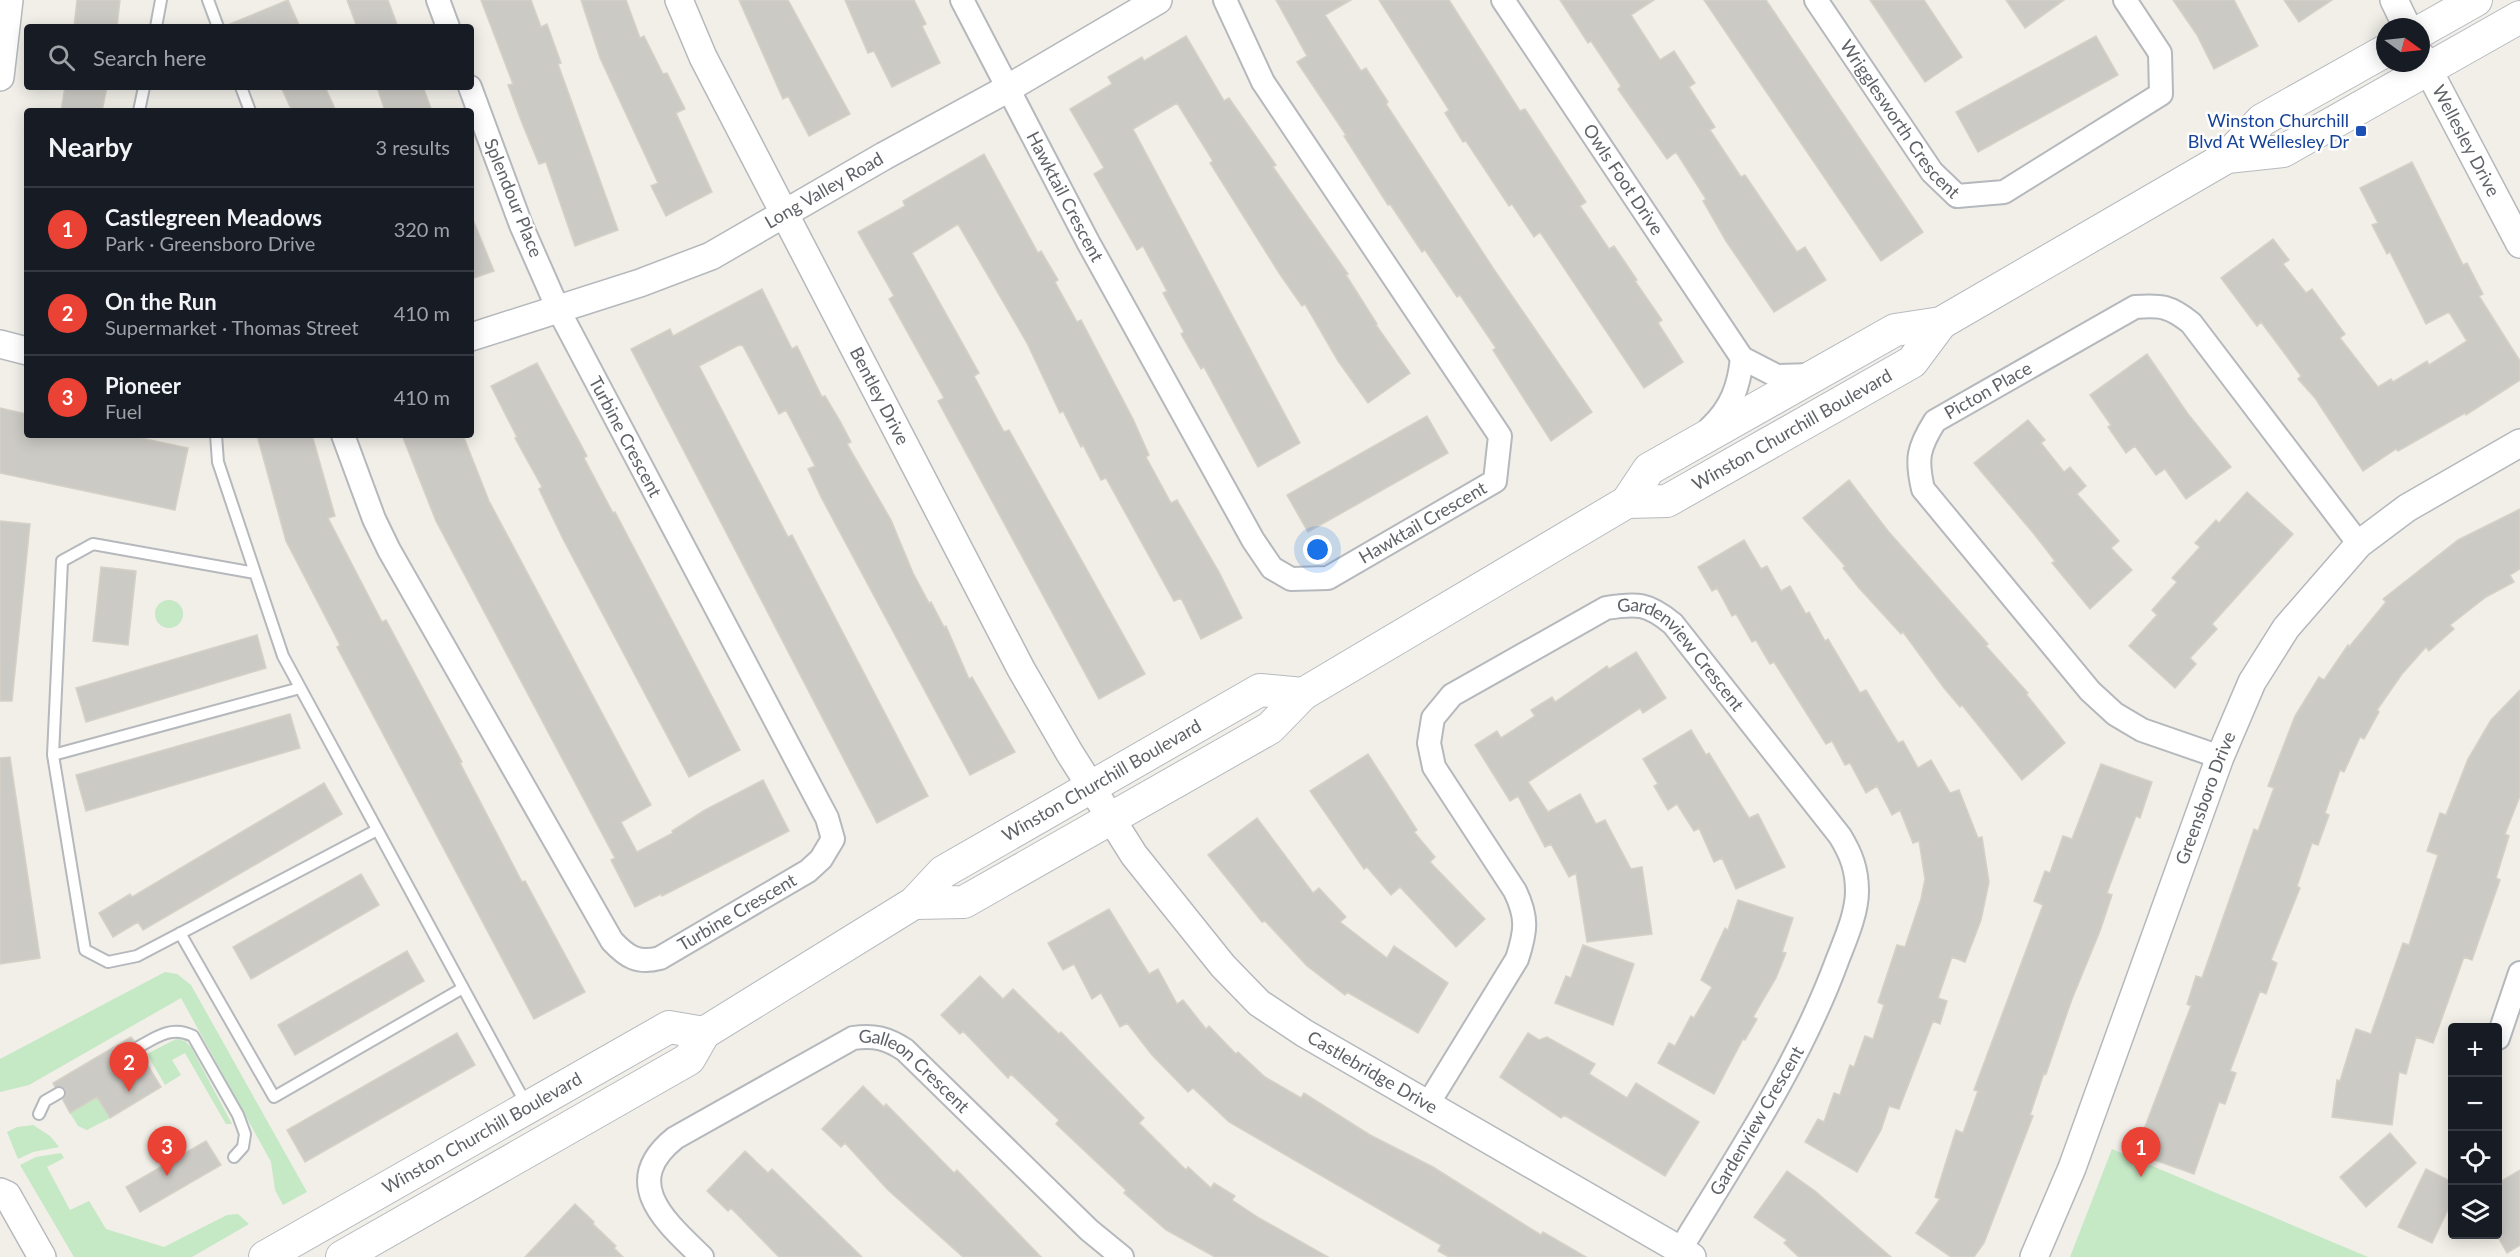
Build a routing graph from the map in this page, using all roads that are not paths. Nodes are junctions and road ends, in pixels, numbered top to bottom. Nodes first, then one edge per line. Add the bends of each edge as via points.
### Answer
1 (9, 0) edge
2 (161, 0) edge
3 (208, 0) edge
4 (438, 0) edge
5 (679, 0) edge
6 (962, 0) edge
7 (1158, 0) edge
8 (1225, 0) edge
9 (1503, 0) edge
10 (1816, 0) edge
11 (2125, 0) edge
12 (2394, 0) edge
13 (2476, 0) edge
14 (2520, 17) edge
15 (2403, 18) edge
16 (157, 24) edge
17 (217, 24) edge
18 (447, 24) edge
19 (2430, 26) edge
20 (2376, 56) edge
21 (2430, 60) edge
22 (2410, 72) edge
23 (2429, 72) edge
24 (0, 77) edge
25 (1007, 89) junction
26 (143, 90) edge
27 (242, 90) edge
28 (471, 90) edge
29 (140, 108) edge
30 (249, 108) edge
31 (2226, 157) junction
32 (785, 214) junction
33 (2520, 244) edge
34 (558, 309) junction
35 (1941, 323) junction
36 (474, 336) edge
37 (0, 344) edge
38 (24, 350) edge
39 (1742, 358) junction
40 (1813, 375) junction
41 (216, 438) edge
42 (344, 438) edge
43 (2520, 443) edge
44 (1689, 446) junction
45 (1627, 502) junction
46 (2360, 544) junction
47 (255, 573) junction
48 (300, 688) junction
49 (1303, 694) junction
50 (53, 755) junction
51 (2220, 757) junction
52 (1091, 787) junction
53 (1111, 819) junction
54 (377, 830) junction
55 (914, 903) junction
56 (180, 933) junction
57 (2520, 973) edge
58 (463, 988) junction
59 (2502, 1026) edge
60 (704, 1033) junction
61 (137, 1048) dead end
62 (59, 1093) dead end
63 (1428, 1104) junction
64 (528, 1107) junction
65 (39, 1114) dead end
66 (234, 1157) dead end
67 (0, 1192) edge
68 (1686, 1253) edge
69 (42, 1257) edge
70 (265, 1257) edge
71 (342, 1257) edge
72 (702, 1257) edge
73 (1122, 1257) edge
74 (2034, 1257) edge

1 - 24 street
2 - 16 lane
3 - 17 lane
4 - 18 street
5 - 32 street, Bentley Drive via 703,57
6 - 25 street
7 - 25 street, Long Valley Road
8 - 25 street, Hawktail Crescent via 1263,82 1500,436 1495,481 1328,578 1291,579 1272,568 1220,483
9 - 39 street, Owls Foot Drive
10 - 11 street, Wrigglesworth Crescent via 1932,172 1957,196 2004,192 2161,94 2160,53
12 - 15 street
13 - 19 main road
14 - 21 main road, Winston Churchill Boulevard
20 - 31 main road, Winston Churchill Boulevard via 2262,120
22 - 31 main road, Winston Churchill Boulevard via 2283,151
23 - 33 street, Wellesley Drive
25 - 32 street, Long Valley Road
26 - 29 lane
27 - 30 lane
28 - 34 street, Splendour Place via 521,225
31 - 35 main road, Winston Churchill Boulevard
32 - 34 street, Long Valley Road via 711,256
32 - 52 street, Bentley Drive via 1021,669
34 - 36 street, Long Valley Road
34 - 42 street, Turbine Crescent via 827,818 833,839 808,871 660,958 638,961 622,951 612,941 389,550
35 - 40 main road, Winston Churchill Boulevard via 1894,330
35 - 45 main road, Winston Churchill Boulevard via 1912,362 1698,484 1667,501
37 - 38 street
39 - 40 street, Owls Foot Drive via 1777,376
39 - 44 street via 1739,385 1723,416
40 - 44 main road, Winston Churchill Boulevard
41 - 47 lane via 218,462
43 - 46 street, Greensboro Drive via 2407,508
44 - 45 main road, Winston Churchill Boulevard via 1649,469
45 - 49 main road, Winston Churchill Boulevard
46 - 51 street, Greensboro Drive via 2286,628 2252,682
46 - 51 street, Picton Place via 2191,323 2175,310 2135,307 1935,421 1921,443 1918,467 1923,489 2090,691 2115,714 2142,730
47 - 48 lane via 283,656
47 - 50 lane via 93,544 62,561
48 - 50 lane
48 - 54 lane
49 - 52 main road, Winston Churchill Boulevard via 1260,690
49 - 53 main road, Winston Churchill Boulevard via 1270,728
50 - 56 lane via 85,951 108,963 137,956
51 - 74 street, Greensboro Drive via 2072,1168
52 - 53 street, Bentley Drive
52 - 55 main road, Winston Churchill Boulevard via 943,872
53 - 55 main road, Winston Churchill Boulevard via 964,902
53 - 63 street, Castlebridge Drive via 1134,855 1216,957 1259,1003
54 - 56 lane
54 - 58 lane
55 - 60 main road, Winston Churchill Boulevard
56 - 58 lane via 274,1097
57 - 59 street
58 - 64 lane
60 - 64 main road, Winston Churchill Boulevard via 669,1027
60 - 71 main road, Winston Churchill Boulevard via 689,1059
61 - 66 lane via 164,1033 176,1031 193,1036 244,1129 243,1147
62 - 65 lane via 45,1101
63 - 68 street, Castlebridge Drive
63 - 68 street, Gardenview Crescent via 1517,959 1524,936 1525,912 1434,767 1429,743 1432,718 1452,694 1606,608 1633,603 1656,609 1673,624 1840,836 1854,860 1858,892 1850,928 1819,1009
64 - 70 main road, Winston Churchill Boulevard
67 - 69 street via 7,1195
72 - 73 street, Galleon Crescent via 668,1223 650,1194 654,1162 664,1147 853,1038 872,1035 905,1050 1089,1230

